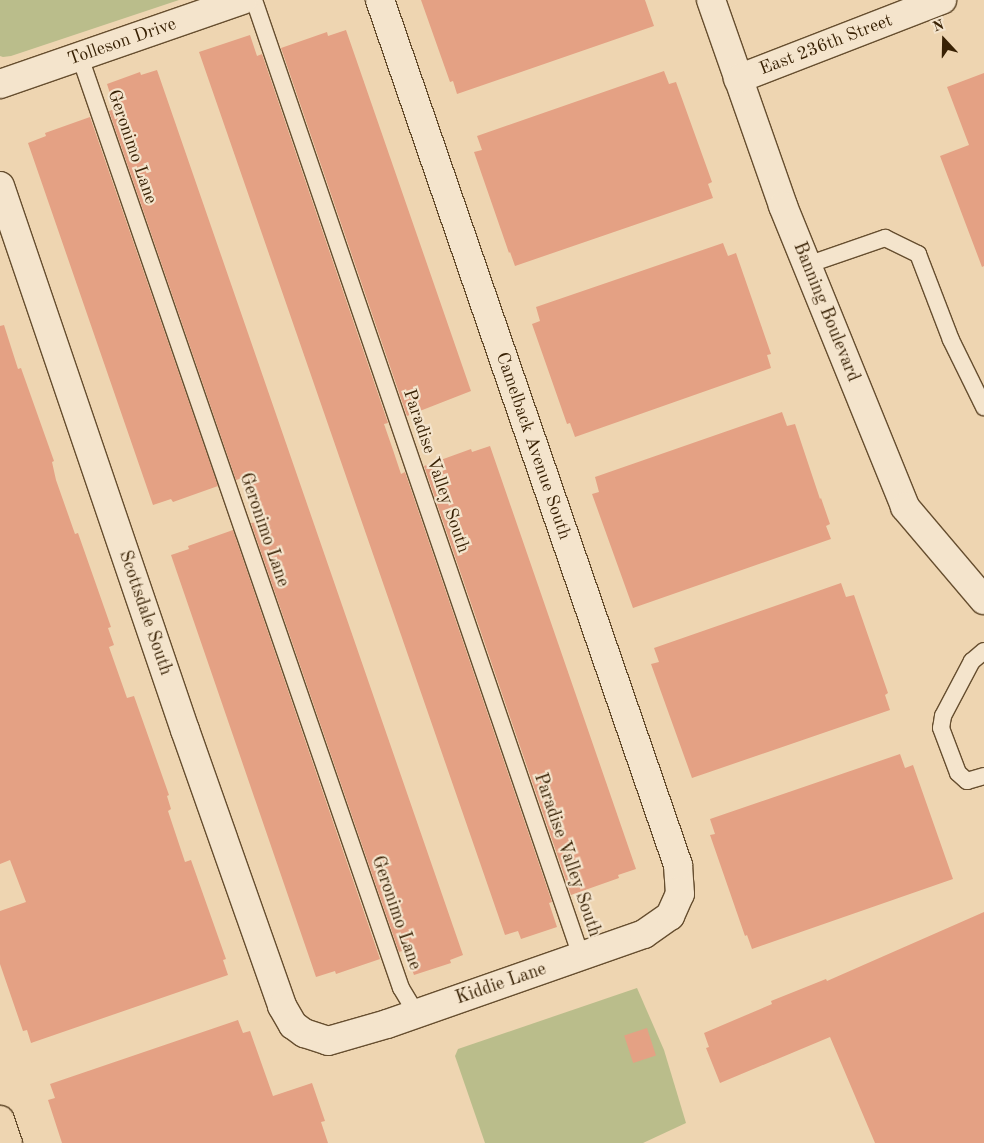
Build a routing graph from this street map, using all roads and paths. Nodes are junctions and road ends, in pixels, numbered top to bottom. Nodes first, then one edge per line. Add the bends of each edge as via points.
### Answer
1 (243, 0) edge
2 (254, 0) edge
3 (380, 0) edge
4 (711, 0) edge
5 (942, 0) edge
6 (80, 57) junction
7 (738, 79) junction
8 (0, 84) edge
9 (0, 186) edge
10 (807, 265) junction
11 (984, 407) edge
12 (984, 600) edge
13 (984, 651) edge
14 (984, 776) edge
15 (680, 894) joint
16 (581, 956) junction
17 (416, 1013) junction
18 (304, 1033) joint
19 (0, 1120) edge
20 (8, 1143) edge

1 - 6 street, Tolleson Drive
2 - 16 lane, Paradise Valley South
3 - 15 street, Camelback Avenue South via 675,856
4 - 7 street, Banning Boulevard
5 - 7 street, East 236th Street
6 - 8 street, Tolleson Drive
6 - 17 lane, Geronimo Lane via 401,988
7 - 10 street, Banning Boulevard
9 - 18 street, Scottsdale South via 128,566 282,1006 293,1025
10 - 11 lane via 885,238 918,254 951,340
10 - 12 street, Banning Boulevard via 905,507
13 - 14 lane via 972,662 943,716 941,728 958,773 967,781
15 - 16 street, Kiddie Lane via 670,916 644,934
16 - 17 street, Kiddie Lane
17 - 18 street, Kiddie Lane via 328,1040
19 - 20 main road

